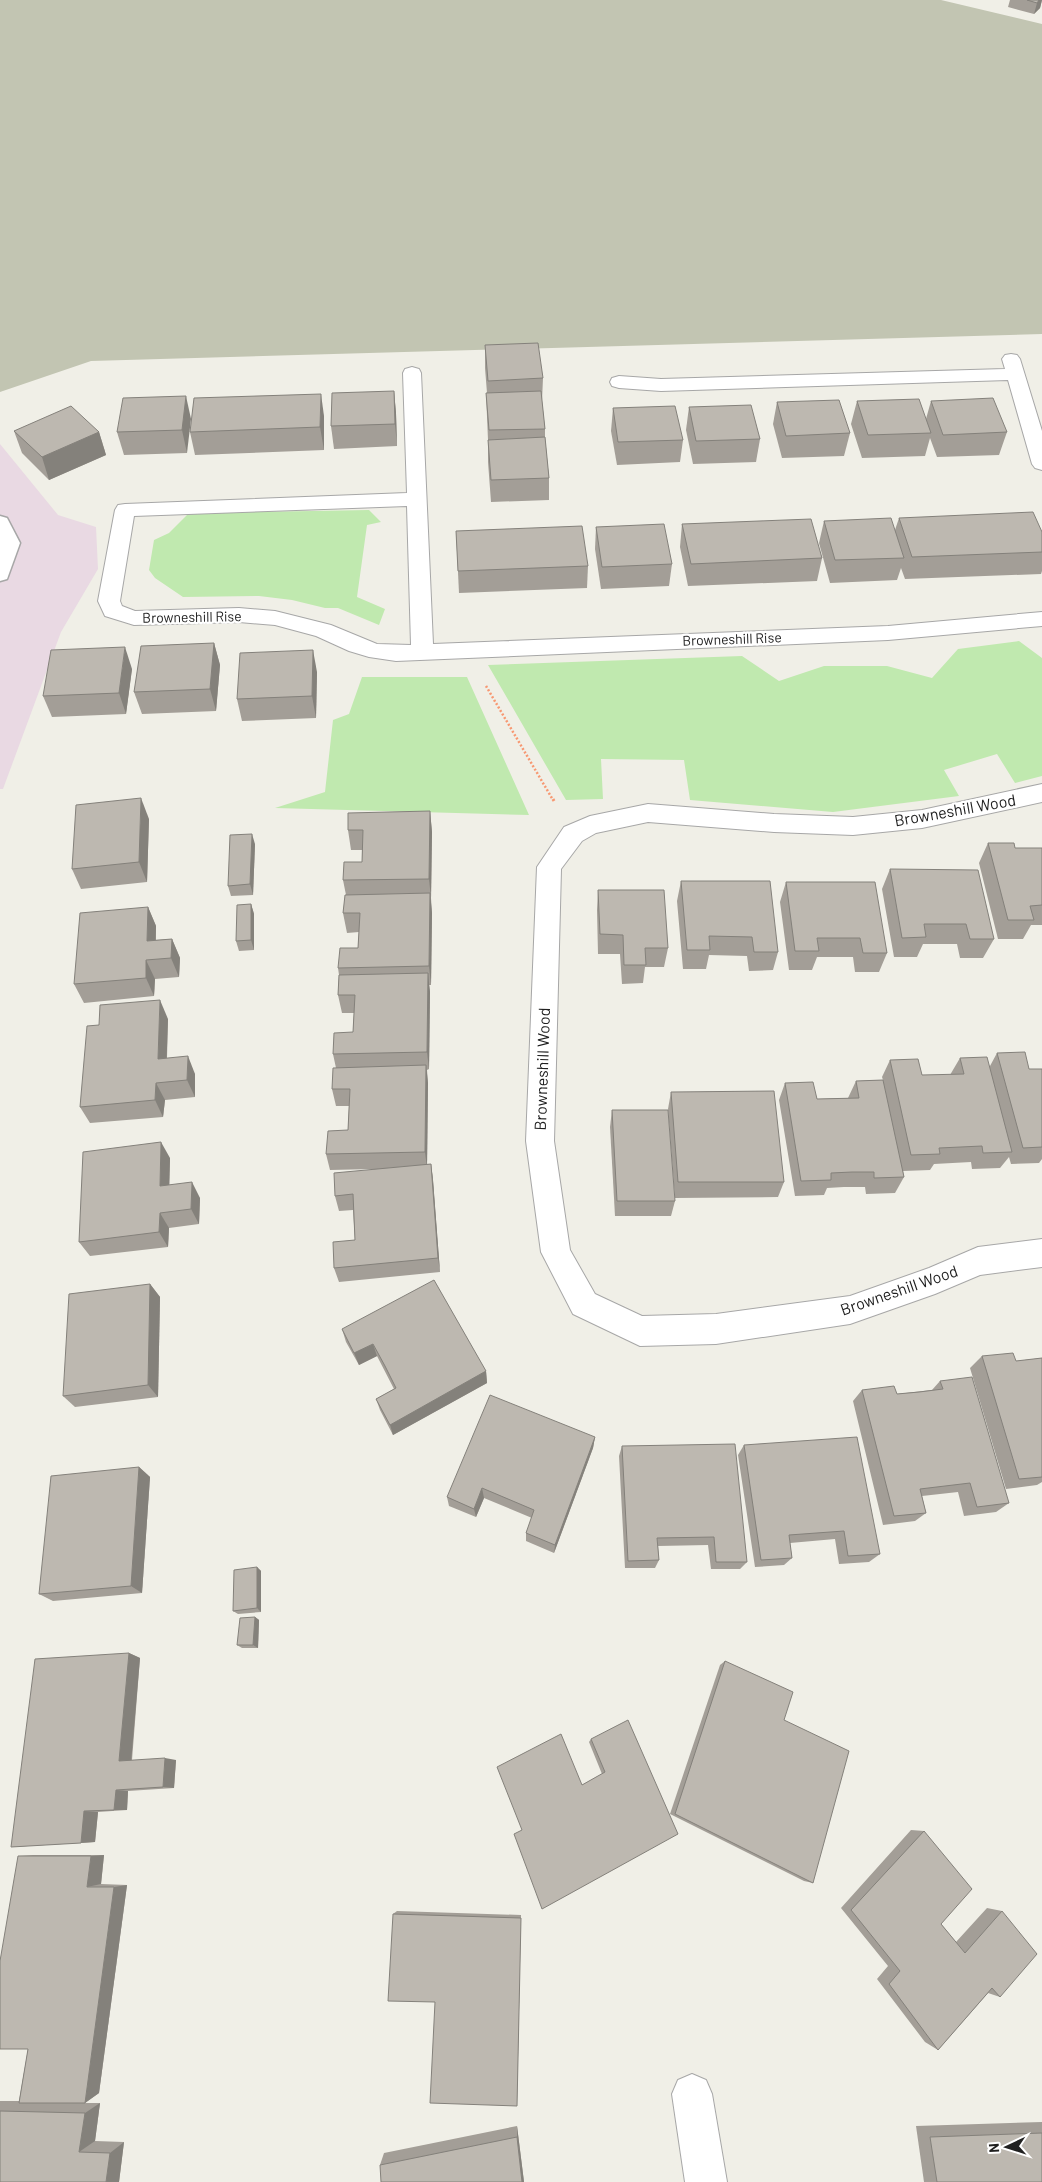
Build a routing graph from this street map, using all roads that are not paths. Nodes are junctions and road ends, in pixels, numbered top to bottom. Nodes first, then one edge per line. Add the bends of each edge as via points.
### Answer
1 (412, 373) dead end
2 (619, 382) dead end
3 (1042, 464) edge
4 (417, 499) junction
5 (0, 522) edge
6 (0, 574) edge
7 (1042, 619) edge
8 (422, 652) junction
9 (1042, 793) edge
10 (1042, 1253) edge
11 (692, 2094) dead end
12 (706, 2182) edge

1 - 4 street
2 - 3 street via 661,385 1013,366
4 - 8 street
4 - 8 street, Browneshill Rise via 125,510 109,601 113,611 134,618 240,615 275,618 323,630 377,652
5 - 6 lane via 10,543
7 - 8 street, Browneshill Rise via 888,633
9 - 10 street, Browneshill Wood via 922,820 853,826 648,813 590,825 573,834 549,867 540,1141 556,1252 584,1304 640,1331 716,1328 850,1310 978,1261
11 - 12 street

